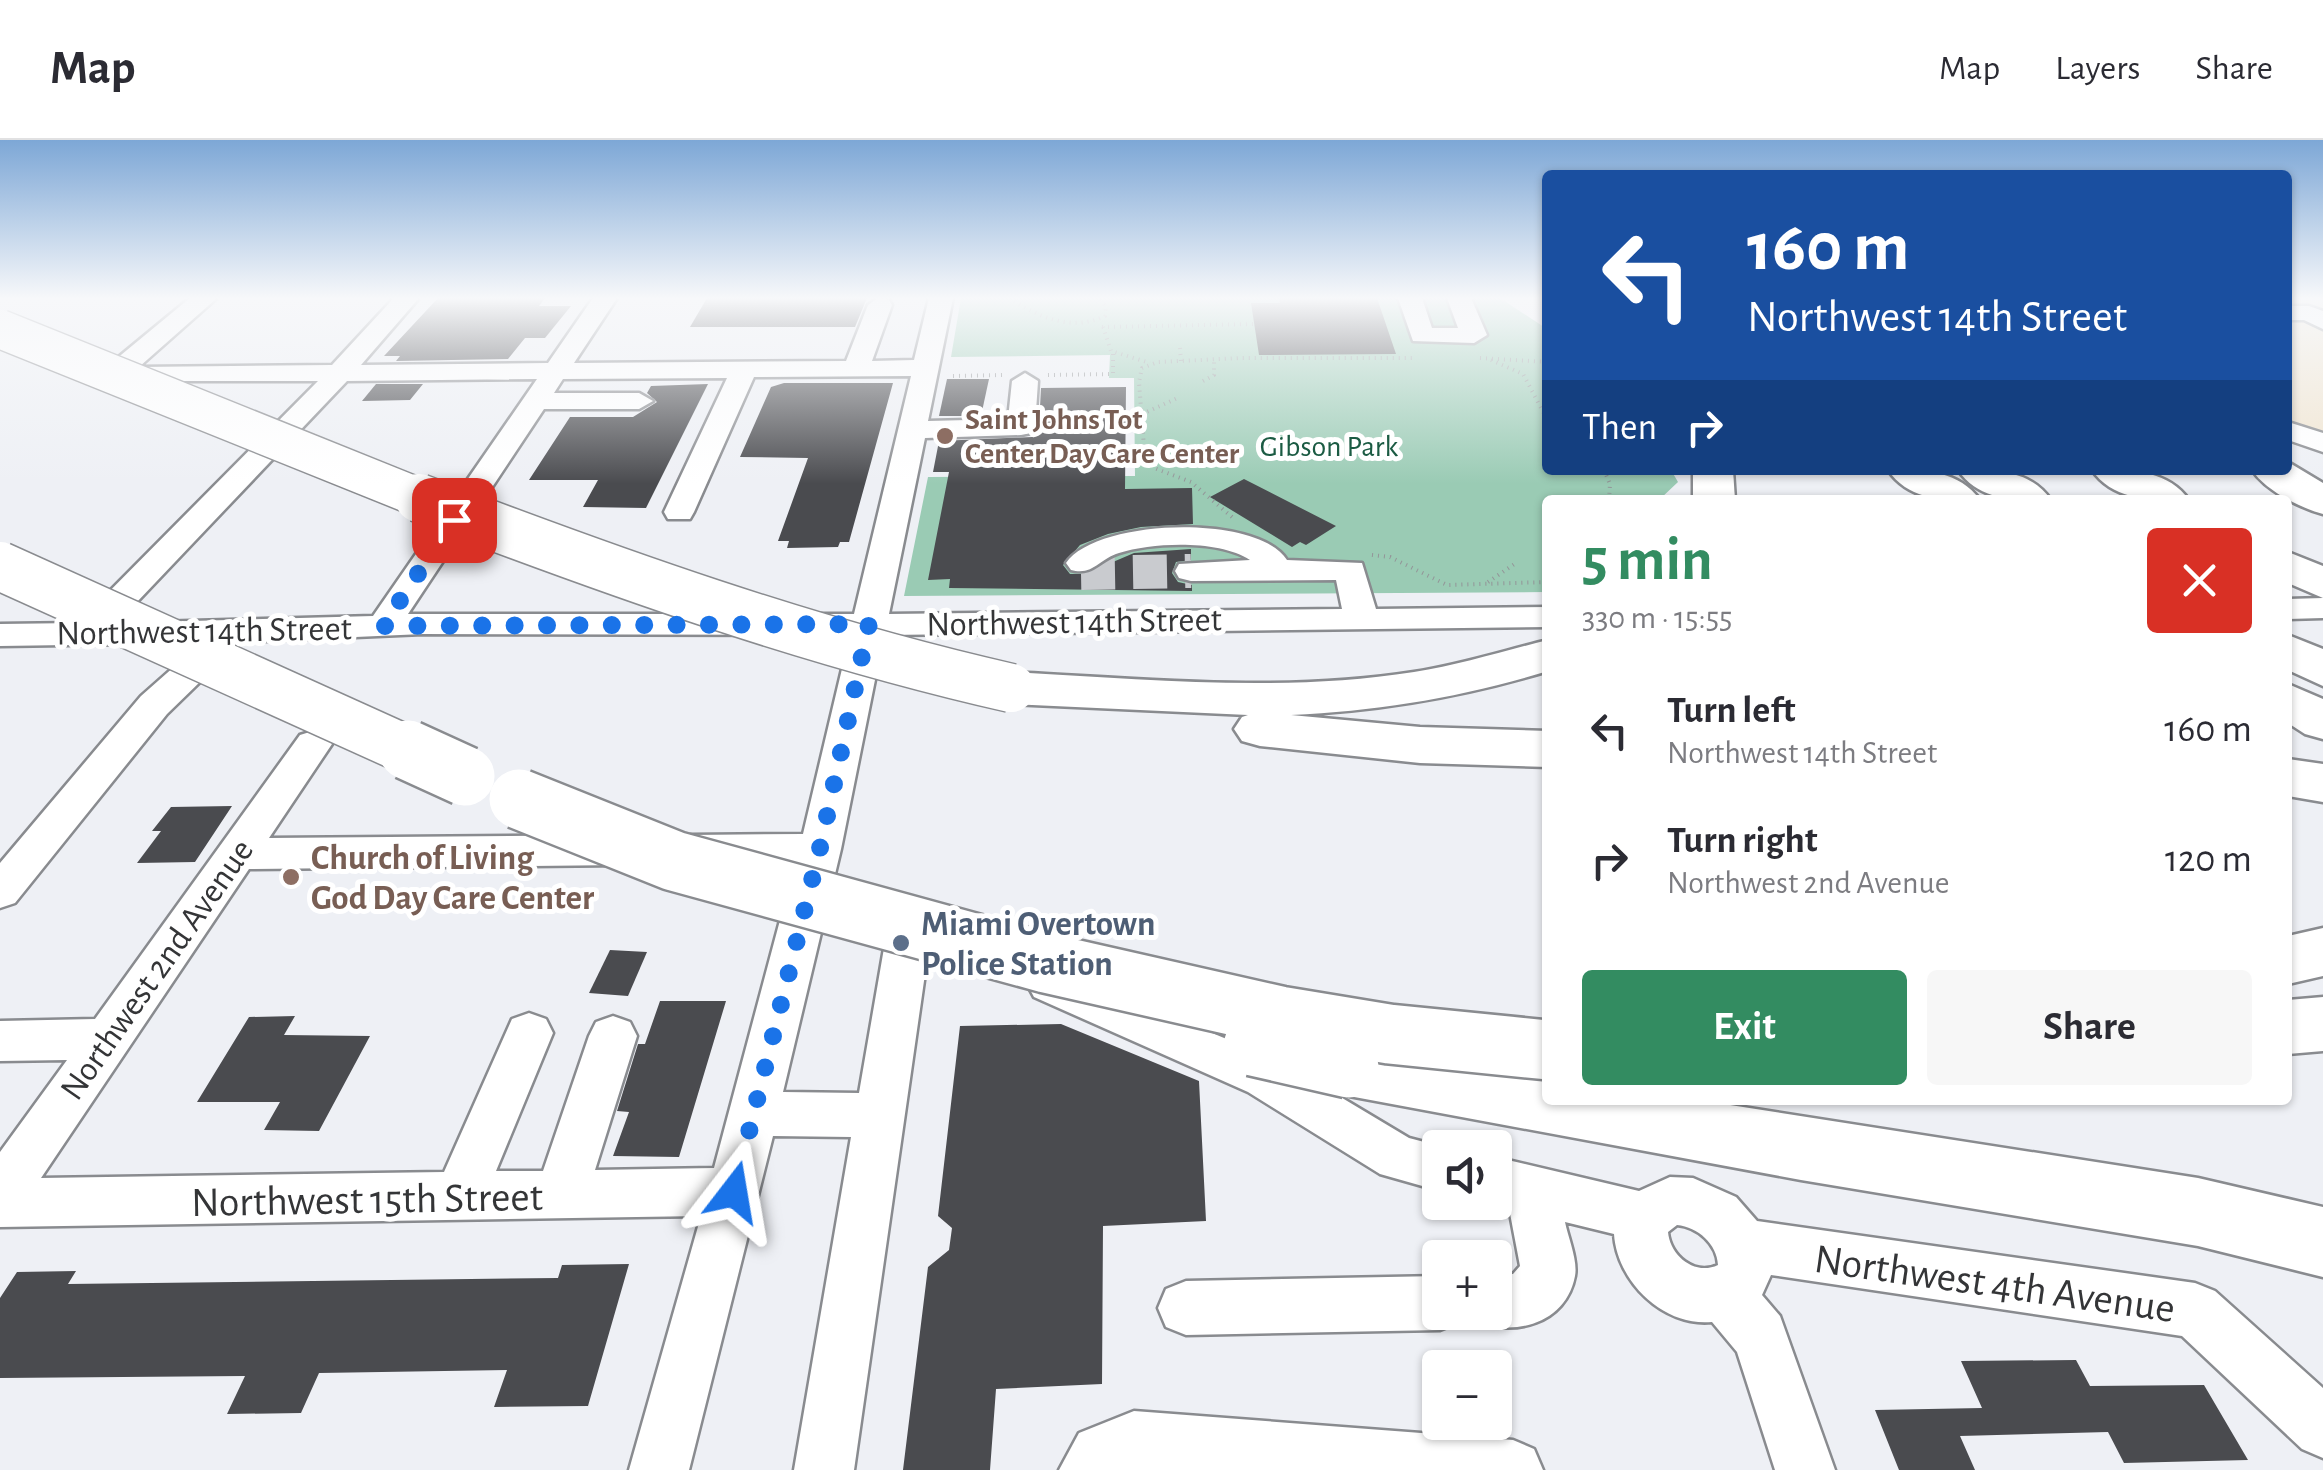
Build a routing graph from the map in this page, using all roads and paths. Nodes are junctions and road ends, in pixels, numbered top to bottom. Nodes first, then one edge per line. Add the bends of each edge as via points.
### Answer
1 (75, 360) edge
2 (130, 360) edge
3 (350, 360) edge
4 (563, 360) edge
5 (802, 360) edge
6 (892, 360) edge
7 (927, 360) edge
8 (1141, 360) edge
9 (1212, 360) edge
10 (1214, 360) edge
11 (1493, 360) edge
12 (1181, 361) joint
13 (1151, 363) junction
14 (925, 368) junction
15 (744, 370) junction
16 (556, 371) junction
17 (338, 373) junction
18 (1025, 381) dead end
19 (1203, 381) dead end
20 (1180, 397) dead end
21 (535, 401) junction
22 (639, 402) dead end
23 (1542, 409) edge
24 (1141, 414) junction
25 (912, 430) junction
26 (2292, 431) edge
27 (2323, 443) edge
28 (2292, 451) edge
29 (2323, 463) edge
30 (1916, 475) edge
31 (1987, 475) edge
32 (2124, 475) edge
33 (2280, 475) edge
34 (2155, 488) edge
35 (1950, 495) edge
36 (2021, 495) edge
37 (2323, 501) edge
38 (679, 512) dead end
39 (1240, 522) dead end
40 (165, 554) junction
41 (1360, 555) dead end
42 (1516, 563) dead end
43 (0, 566) edge
44 (2292, 567) edge
45 (1273, 570) junction
46 (1191, 571) tunnel mouth
47 (1542, 582) edge
48 (1485, 584) junction
49 (2323, 584) edge
50 (1079, 592) junction
51 (2323, 608) edge
52 (2292, 609) edge
53 (1542, 617) edge
54 (1361, 618) junction
55 (869, 624) junction
56 (383, 626) junction
57 (162, 632) junction
58 (235, 632) junction
59 (87, 634) junction
60 (0, 635) edge
61 (2292, 652) edge
62 (1542, 658) edge
63 (2323, 670) edge
64 (1118, 700) junction
65 (2292, 703) edge
66 (154, 705) junction
67 (2323, 722) edge
68 (313, 744) dead end
69 (1542, 749) edge
70 (2292, 751) edge
71 (2323, 752) edge
72 (2292, 779) edge
73 (2323, 783) edge
74 (237, 854) junction
75 (815, 878) junction
76 (0, 892) edge
77 (910, 925) junction
78 (2323, 952) edge
79 (2292, 959) edge
80 (2323, 1024) edge
81 (2292, 1027) edge
82 (528, 1033) dead end
83 (613, 1036) dead end
84 (108, 1039) junction
85 (0, 1041) edge
86 (1542, 1049) edge
87 (1542, 1103) edge
88 (1555, 1105) edge
89 (754, 1114) junction
90 (880, 1115) junction
91 (1422, 1164) edge
92 (1513, 1186) edge
93 (734, 1192) junction
94 (0, 1195) edge
95 (560, 1195) junction
96 (460, 1196) junction
97 (0, 1203) edge
98 (1645, 1217) junction
99 (2323, 1242) edge
100 (1734, 1270) junction
101 (1512, 1301) edge
102 (1422, 1303) edge
103 (1186, 1308) dead end
104 (2323, 1428) edge
105 (1414, 1466) edge
106 (659, 1470) edge
107 (824, 1470) edge
108 (1089, 1470) edge
109 (1513, 1470) edge
110 (1804, 1470) edge

1 - 64 highway, bridge via 310,457 692,599 852,651 1011,688
2 - 17 street via 113,374
3 - 17 street
4 - 16 street
5 - 15 street
6 - 14 street
7 - 14 street
8 - 13 path
9 - 12 path
10 - 19 path via 1214,375
11 - 23 path via 1523,374
12 - 13 path
13 - 24 path via 1139,376
14 - 25 street
15 - 16 street
15 - 38 street
16 - 17 street
16 - 21 street
17 - 40 street
18 - 25 street via 1021,427
20 - 24 path
21 - 22 street
21 - 56 street
24 - 39 path via 1148,464 1192,482
25 - 55 street
26 - 27 street
28 - 29 highway
30 - 35 highway
31 - 36 highway
32 - 34 highway
33 - 37 highway
40 - 57 street via 158,602
40 - 59 street
41 - 48 path via 1390,557 1447,585
42 - 48 path
43 - 75 highway, bridge via 674,861
44 - 49 highway
45 - 46 street
45 - 50 street via 1248,545 1221,540 1102,544
45 - 54 street via 1350,570
47 - 48 path
50 - 54 street, Northwest 14th Street
50 - 55 street, Northwest 14th Street
51 - 52 street
53 - 54 street, Northwest 14th Street
55 - 56 street, Northwest 14th Street
55 - 75 street
56 - 58 street, Northwest 14th Street
57 - 58 street, Northwest 14th Street
57 - 59 street, Northwest 14th Street
57 - 66 street
58 - 66 street
59 - 60 street, Northwest 14th Street
61 - 63 highway
62 - 64 highway via 1366,696
64 - 69 highway via 1351,739
65 - 67 highway
66 - 76 street
68 - 74 street, Northwest 2nd Avenue
70 - 71 highway
72 - 73 highway
74 - 75 street
74 - 84 street, Northwest 2nd Avenue
75 - 77 street
75 - 86 highway, bridge via 1065,968 1280,1016
75 - 87 highway, bridge via 864,944 1349,1068
75 - 89 street
77 - 90 street
77 - 91 street via 1266,1077 1398,1158
78 - 79 highway
80 - 81 highway
82 - 96 street
83 - 95 street
84 - 85 street
84 - 94 street, Northwest 2nd Avenue
88 - 99 highway, bridge via 2198,1212
89 - 90 street
89 - 93 street
90 - 107 street
92 - 98 street
92 - 101 street via 1549,1274 1526,1301
93 - 95 street, Northwest 15th Street
93 - 106 street
95 - 96 street, Northwest 15th Street
96 - 97 street, Northwest 15th Street
98 - 100 street via 1670,1201 1705,1206 1721,1217
98 - 100 street via 1642,1250 1668,1283 1688,1294
100 - 104 street, Northwest 4th Avenue via 2195,1310
100 - 110 street
102 - 103 street
105 - 108 street via 1134,1441 1100,1454
105 - 109 street

